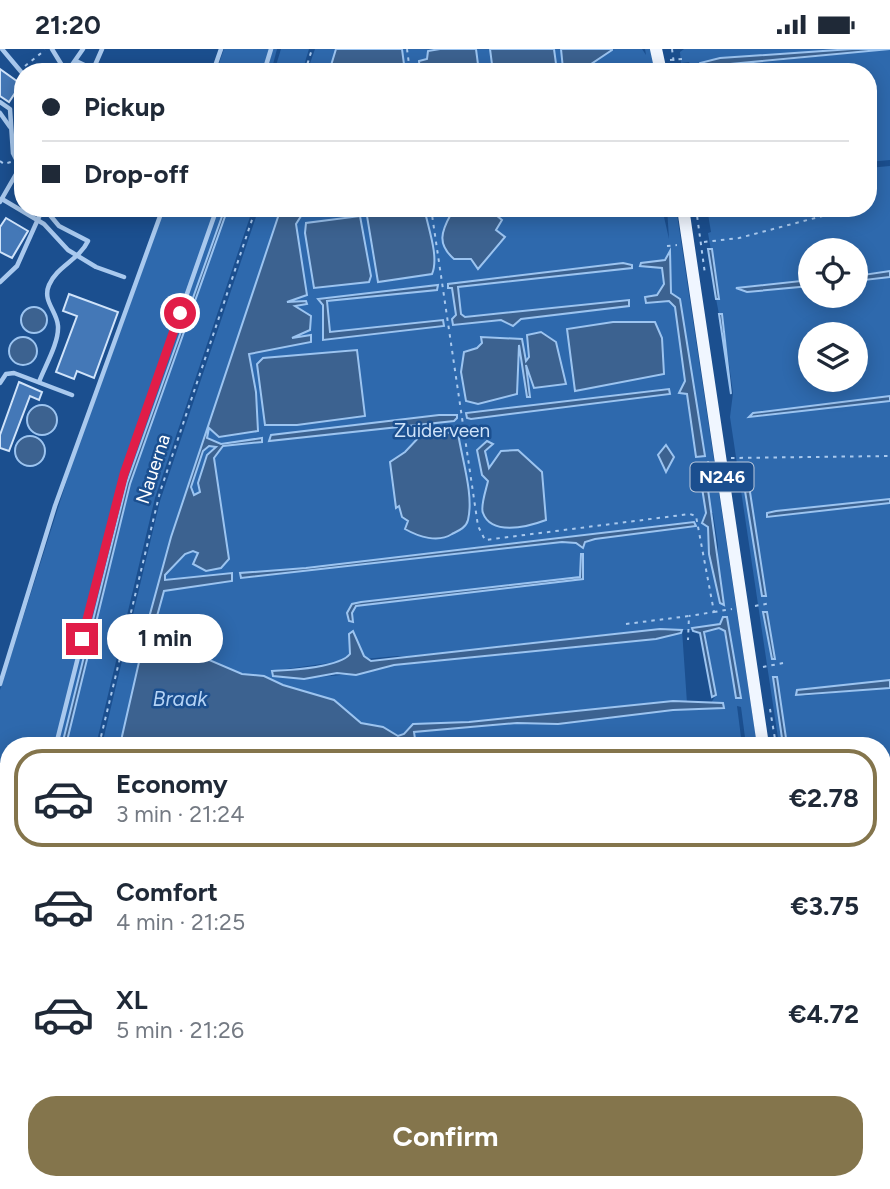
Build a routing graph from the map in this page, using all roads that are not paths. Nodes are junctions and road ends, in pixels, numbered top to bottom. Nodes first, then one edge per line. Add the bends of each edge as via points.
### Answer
1 (2, 49) edge
2 (83, 49) edge
3 (76, 61) joint
4 (80, 63) edge
5 (14, 64) edge
6 (0, 102) edge
7 (0, 113) edge
8 (12, 131) junction
9 (14, 146) edge
10 (14, 178) edge
11 (1, 200) edge
12 (32, 217) edge
13 (41, 217) edge
14 (52, 217) edge
15 (160, 217) edge
16 (214, 217) edge
17 (684, 217) edge
18 (39, 221) junction
19 (78, 256) junction
20 (124, 277) dead end
21 (0, 282) edge
22 (1, 379) edge
23 (39, 382) junction
24 (72, 395) dead end
25 (0, 684) edge
26 (58, 737) edge
27 (762, 737) edge

1 - 5 lane
2 - 3 lane
3 - 4 lane
6 - 8 lane via 10,109
7 - 8 lane
8 - 9 lane
10 - 11 lane
12 - 18 lane
13 - 18 lane
14 - 19 lane via 88,241
15 - 25 lane via 55,506
16 - 26 lane via 124,474
17 - 27 main road, N246
18 - 19 lane
18 - 21 lane via 17,266
19 - 20 lane
19 - 23 lane via 48,286 57,333
22 - 23 lane via 11,372
23 - 24 lane

